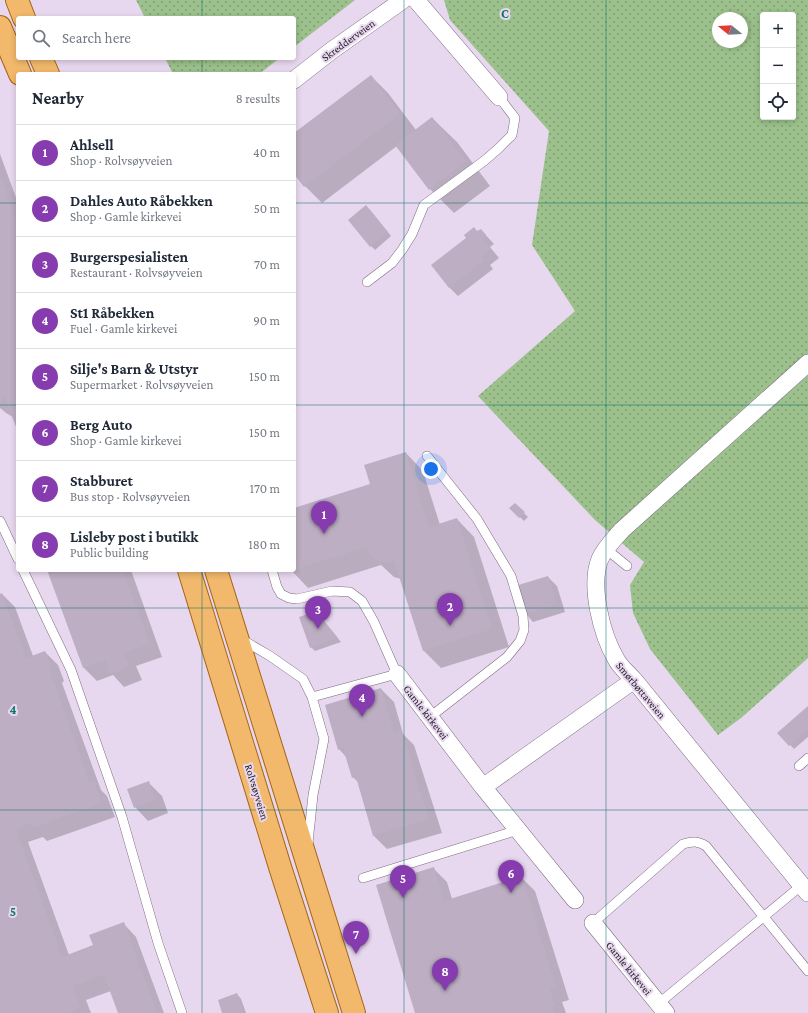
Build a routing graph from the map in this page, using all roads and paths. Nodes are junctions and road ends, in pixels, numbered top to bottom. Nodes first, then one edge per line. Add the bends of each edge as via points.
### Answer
1 (18, 0) edge
2 (403, 0) edge
3 (416, 0) edge
4 (23, 16) edge
5 (0, 27) edge
6 (42, 60) edge
7 (19, 72) edge
8 (47, 72) edge
9 (296, 78) edge
10 (499, 96) joint
11 (367, 282) dead end
12 (808, 363) edge
13 (427, 456) dead end
14 (0, 521) edge
15 (606, 549) junction
16 (16, 554) edge
17 (627, 566) dead end
18 (25, 572) edge
19 (190, 572) edge
20 (217, 572) edge
21 (273, 572) edge
22 (236, 636) junction
23 (397, 674) junction
24 (634, 680) junction
25 (312, 697) junction
26 (430, 717) junction
27 (808, 758) edge
28 (799, 766) dead end
29 (483, 787) junction
30 (518, 830) junction
31 (306, 860) junction
32 (363, 878) dead end
33 (805, 889) edge
34 (575, 900) dead end
35 (764, 916) junction
36 (593, 923) joint
37 (808, 971) edge
38 (662, 1008) edge
39 (182, 1013) edge
40 (327, 1013) edge
41 (354, 1013) edge

1 - 4 main road
2 - 9 street, Skredderveien
3 - 10 street
5 - 7 main road
6 - 8 main road
10 - 11 lane via 515,118 512,134 484,161 424,205 402,250 392,262
12 - 15 street, Smørbøttaveien via 622,530
13 - 26 lane via 478,519 511,576 523,616 524,630 520,641 507,656
14 - 16 lane
15 - 17 lane
15 - 24 street, Smørbøttaveien via 596,571 598,612 616,660
18 - 39 lane via 71,670 122,817 158,943
19 - 40 main road, Rolvsøyveien
20 - 22 main road
21 - 23 lane, Gamle kirkevei via 281,594 289,598 297,599 332,591 350,592 362,601
22 - 25 lane via 303,678
22 - 31 main road
23 - 25 lane
23 - 26 street, Gamle kirkevei
24 - 29 street
24 - 33 street, Smørbøttaveien
25 - 31 lane via 324,739 313,795
26 - 29 street, Gamle kirkevei
27 - 28 lane
29 - 30 street, Gamle kirkevei
30 - 32 lane
30 - 34 street, Gamle kirkevei
31 - 41 main road
33 - 35 lane
35 - 36 lane via 706,846 692,841 683,844
35 - 37 lane
35 - 38 lane
36 - 38 street, Gamle kirkevei

